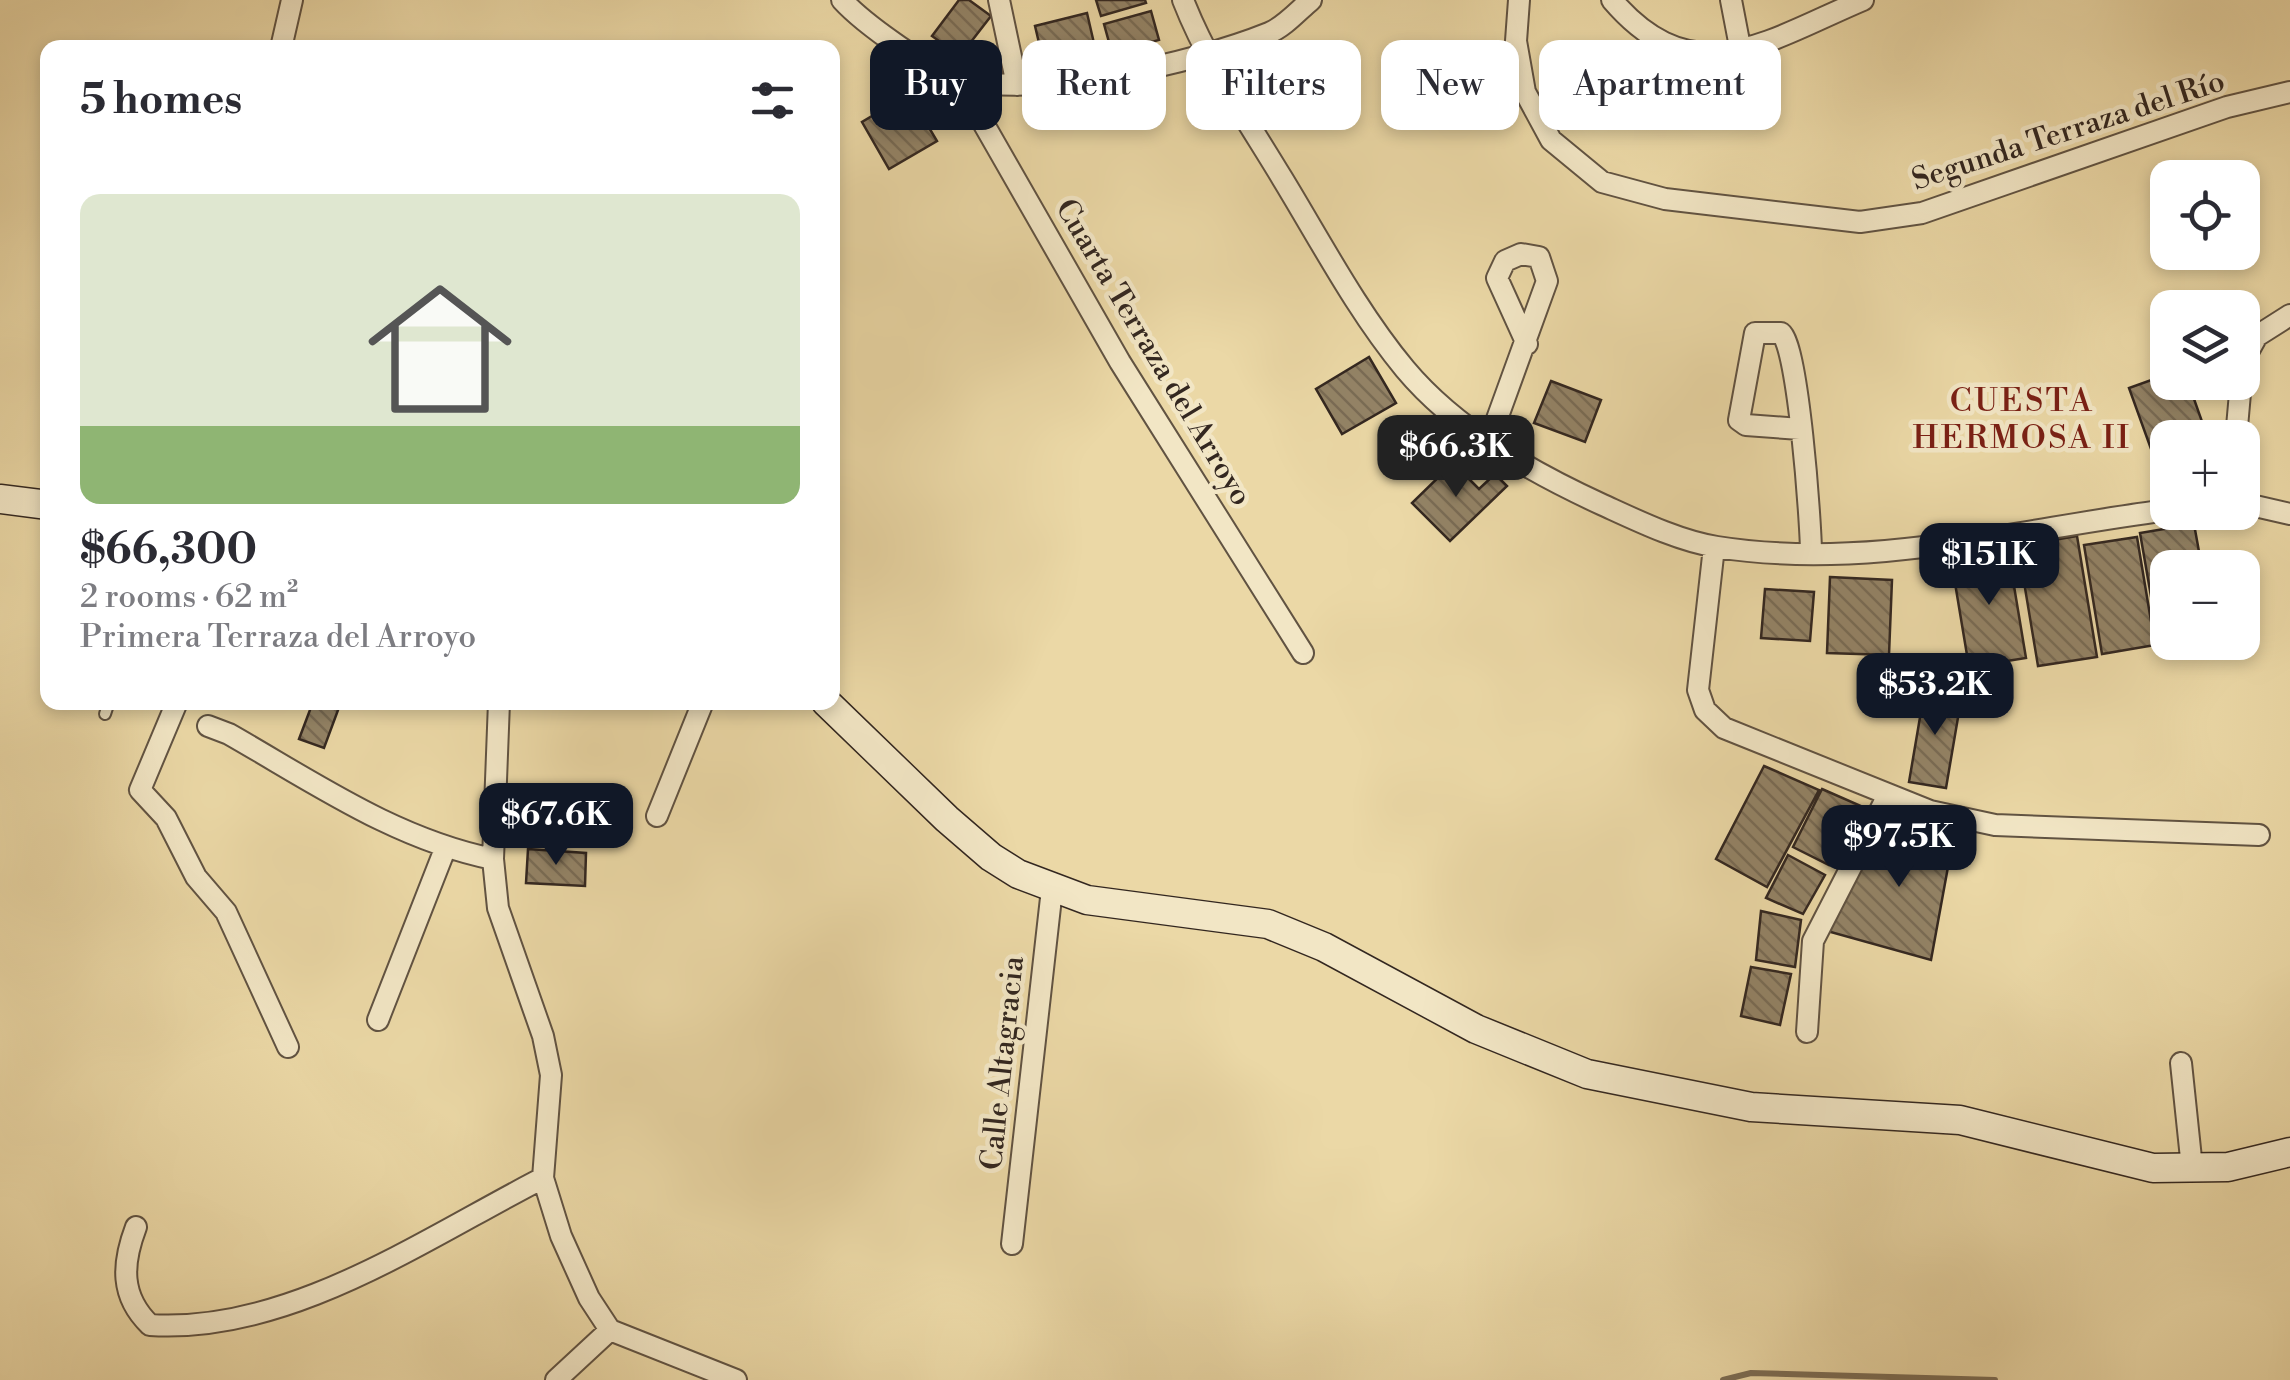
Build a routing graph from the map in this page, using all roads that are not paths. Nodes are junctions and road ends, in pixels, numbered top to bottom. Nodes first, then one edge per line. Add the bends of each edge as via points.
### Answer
1 (292, 0) edge
2 (842, 0) edge
3 (999, 0) edge
4 (1183, 0) edge
5 (1310, 0) edge
6 (1520, 0) edge
7 (1612, 0) edge
8 (1731, 0) edge
9 (1863, 0) edge
10 (283, 40) edge
11 (891, 40) edge
12 (1200, 40) edge
13 (1246, 40) edge
14 (1656, 40) edge
15 (1739, 40) edge
16 (1769, 40) edge
17 (1186, 57) edge
18 (1002, 84) edge
19 (1017, 85) junction
20 (2290, 92) edge
21 (987, 130) edge
22 (1253, 130) edge
23 (2290, 315) edge
24 (2260, 334) edge
25 (1527, 344) dead end
26 (1800, 428) junction
27 (1489, 441) junction
28 (0, 500) edge
29 (40, 504) edge
30 (2260, 505) edge
31 (2150, 513) edge
32 (2290, 514) edge
33 (1714, 547) junction
34 (1811, 554) junction
35 (1303, 653) dead end
36 (174, 710) edge
37 (499, 710) edge
38 (701, 710) edge
39 (835, 710) edge
40 (208, 726) dead end
41 (1888, 795) junction
42 (657, 816) dead end
43 (2259, 835) dead end
44 (444, 849) junction
45 (493, 859) junction
46 (1052, 889) junction
47 (378, 1020) dead end
48 (1807, 1032) dead end
49 (288, 1047) dead end
50 (2181, 1063) dead end
51 (2290, 1152) edge
52 (2192, 1168) junction
53 (543, 1178) junction
54 (136, 1227) dead end
55 (1012, 1244) dead end
56 (610, 1330) junction
57 (556, 1380) edge
58 (736, 1380) edge

1 - 10 street
2 - 11 street
3 - 19 street
4 - 12 street
5 - 13 street via 1273,32
6 - 20 street, Segunda Terraza del Río via 1516,41 1525,92 1551,140 1602,182 1665,199 1860,222 1922,213 2227,106
7 - 14 street via 1637,30
8 - 15 street
9 - 16 street
17 - 19 street via 1106,76
18 - 19 street
21 - 35 street, Cuarta Terraza del Arroyo via 1120,362
22 - 27 street via 1407,372
23 - 24 street
25 - 27 street
26 - 26 street via 1787,337 1755,333 1740,420
26 - 34 street
27 - 33 street via 1540,476
28 - 29 main road
30 - 32 street
31 - 34 street via 1908,551
33 - 34 street
33 - 41 street via 1698,690 1704,710 1750,742
36 - 49 street via 140,790 166,818 196,877 226,912
37 - 45 street
38 - 42 street
39 - 46 main road via 991,857
40 - 44 street
41 - 43 street via 1995,824
41 - 48 street via 1813,941
44 - 45 street
44 - 47 street
45 - 53 street via 500,916 551,1075
46 - 52 main road via 1087,900 1268,924 1537,1056 1635,1086 1781,1111 1960,1120 2117,1162
46 - 55 street, Calle Altagracia
50 - 52 street
51 - 52 main road
53 - 54 street via 320,1292 270,1312 182,1327 150,1325 133,1308 125,1257
53 - 56 street via 572,1264
56 - 57 street
56 - 58 street

